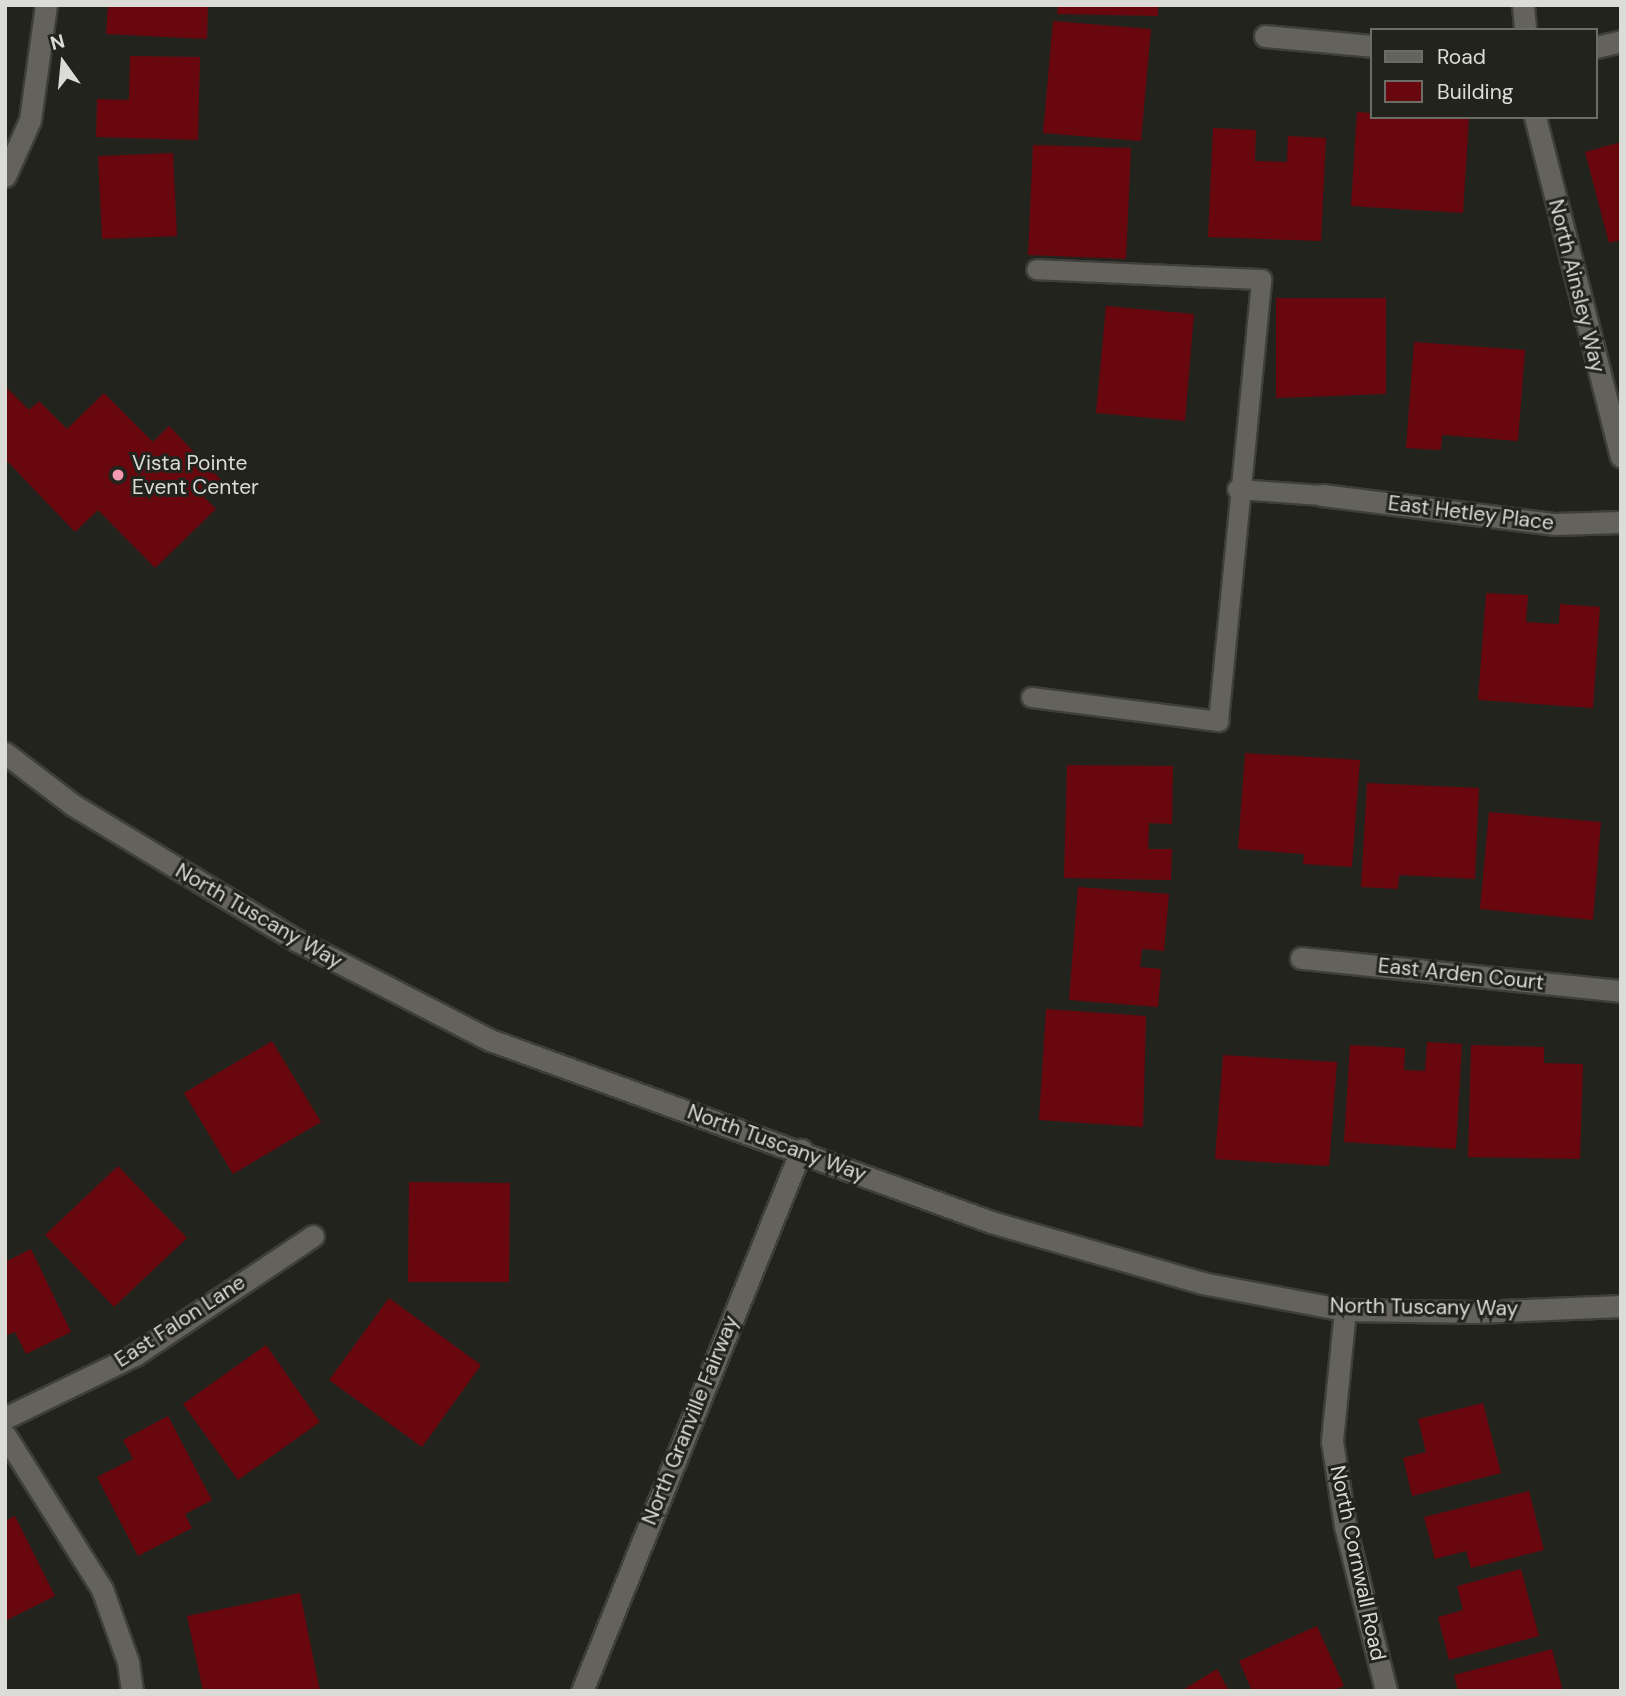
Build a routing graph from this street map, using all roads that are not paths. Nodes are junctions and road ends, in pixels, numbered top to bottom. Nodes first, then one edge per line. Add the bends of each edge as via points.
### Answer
1 (46, 5) edge
2 (1523, 5) edge
3 (1525, 28) edge
4 (1265, 36) dead end
5 (1621, 41) edge
6 (1370, 46) edge
7 (1598, 47) edge
8 (1536, 119) edge
9 (5, 176) edge
10 (1036, 270) dead end
11 (1621, 456) edge
12 (1237, 489) junction
13 (1322, 495) joint
14 (1621, 522) edge
15 (1031, 697) dead end
16 (5, 753) edge
17 (1301, 958) dead end
18 (1621, 991) edge
19 (801, 1150) junction
20 (313, 1236) dead end
21 (1621, 1306) edge
22 (1345, 1310) junction
23 (5, 1418) edge
24 (5, 1434) edge
25 (132, 1691) edge
26 (582, 1691) edge
27 (1386, 1691) edge

1 - 9 street via 30,120
2 - 3 street
4 - 6 street
5 - 7 street
8 - 11 street, North Ainsley Way
10 - 12 lane via 1261,279
12 - 13 lane
12 - 15 lane via 1219,721
13 - 14 street, East Hetley Place via 1555,524
16 - 19 street, North Tuscany Way via 73,805 298,941 490,1040
17 - 18 street, East Arden Court
19 - 22 street, North Tuscany Way via 991,1222 1202,1283
19 - 26 street, North Granville Fairway
20 - 23 street, East Falon Lane via 135,1355
21 - 22 street, North Tuscany Way via 1476,1312
22 - 27 street, North Cornwall Road via 1332,1441 1345,1527
24 - 25 street via 102,1589 128,1662

